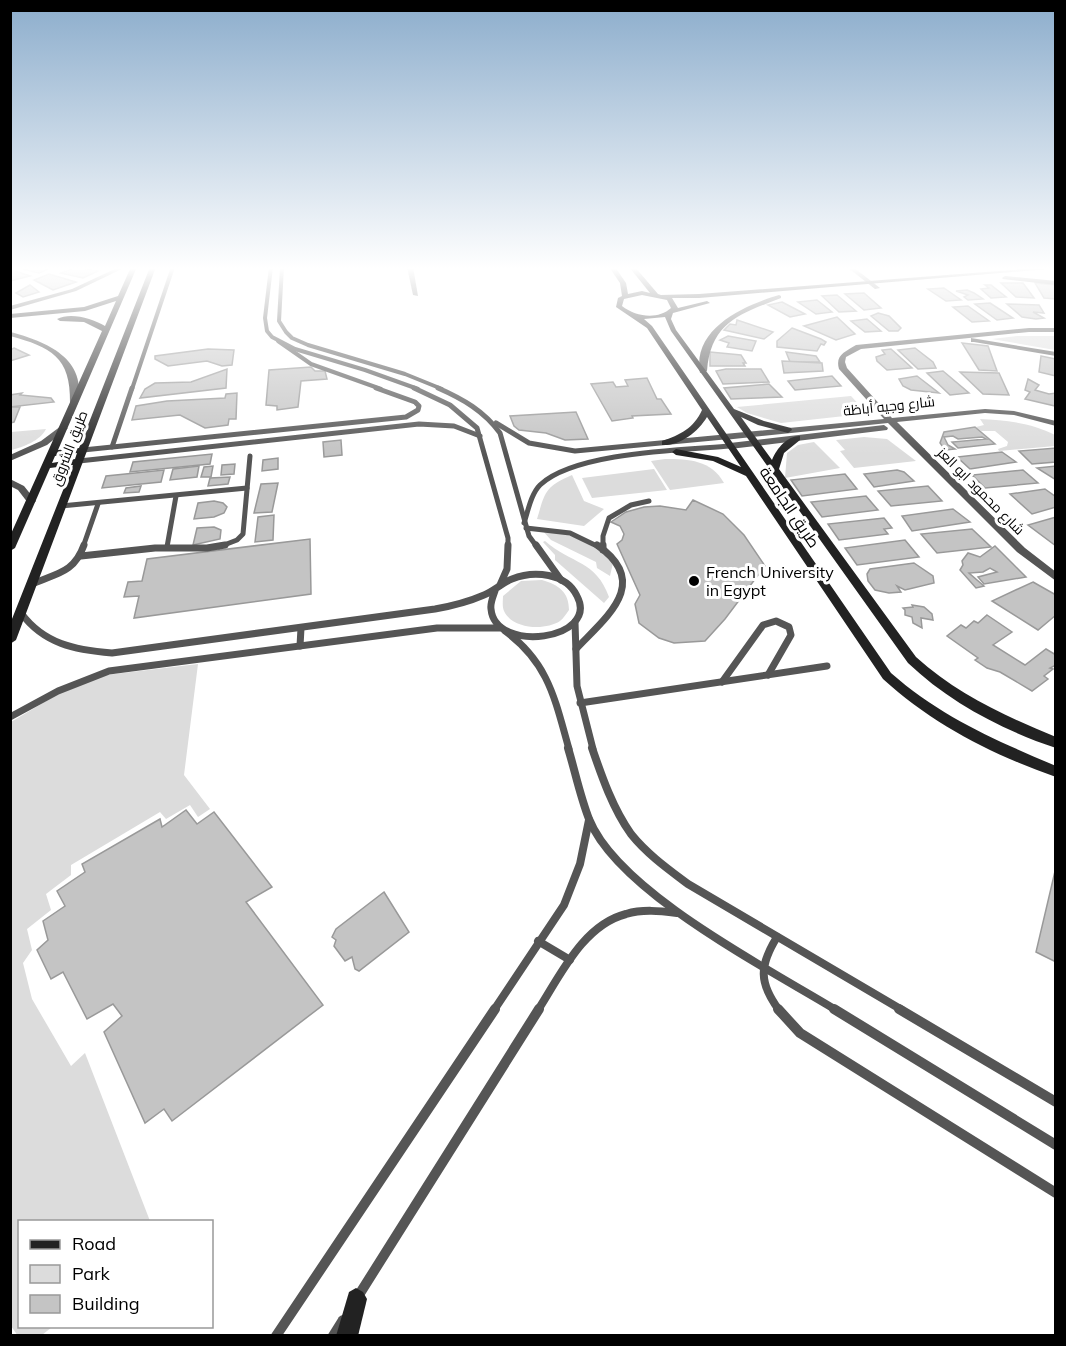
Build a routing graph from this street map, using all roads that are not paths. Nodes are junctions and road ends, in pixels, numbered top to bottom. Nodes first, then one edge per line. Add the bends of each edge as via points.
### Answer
1 (106, 330) edge
2 (129, 330) edge
3 (153, 330) edge
4 (267, 330) edge
5 (284, 330) edge
6 (652, 330) edge
7 (673, 330) edge
8 (717, 330) edge
9 (1056, 330) edge
10 (10, 334) edge
11 (955, 338) junction
12 (278, 341) junction
13 (1056, 354) edge
14 (703, 371) junction
15 (441, 389) junction
16 (428, 396) junction
17 (415, 402) junction
18 (74, 403) junction
19 (730, 409) junction
20 (706, 411) junction
21 (889, 419) junction
22 (492, 420) junction
23 (1056, 424) edge
24 (897, 427) junction
25 (64, 428) junction
26 (788, 430) junction
27 (1056, 432) edge
28 (481, 436) junction
29 (797, 438) junction
30 (751, 439) junction
31 (727, 441) junction
32 (664, 443) junction
33 (116, 447) junction
34 (83, 450) junction
35 (676, 452) junction
36 (52, 454) junction
37 (250, 456) dead end
38 (116, 457) junction
39 (10, 458) edge
40 (79, 461) junction
41 (47, 465) junction
42 (774, 470) junction
43 (749, 475) junction
44 (10, 482) edge
45 (247, 488) junction
46 (176, 496) junction
47 (31, 501) junction
48 (649, 501) dead end
49 (98, 504) junction
50 (61, 506) junction
51 (525, 526) junction
52 (167, 547) junction
53 (10, 548) edge
54 (603, 550) junction
55 (81, 556) junction
56 (1056, 578) edge
57 (561, 580) junction
58 (32, 584) junction
59 (497, 588) junction
60 (21, 613) junction
61 (575, 622) junction
62 (301, 628) junction
63 (503, 629) junction
64 (10, 640) edge
65 (300, 646) junction
66 (576, 648) junction
67 (827, 666) dead end
68 (768, 675) junction
69 (722, 682) junction
70 (580, 703) junction
71 (10, 717) edge
72 (1056, 742) edge
73 (1056, 772) edge
74 (589, 820) junction
75 (679, 914) junction
76 (777, 937) junction
77 (538, 941) junction
78 (570, 960) junction
79 (762, 965) junction
80 (1056, 1102) edge
81 (1056, 1145) edge
82 (1056, 1193) edge
83 (356, 1299) junction
84 (276, 1335) edge
85 (333, 1335) edge
86 (347, 1335) edge

1 - 18 street, طريق الشروق
2 - 34 street, طريق الشروق
3 - 33 lane
4 - 12 lane
5 - 15 lane via 306,344
6 - 20 street, طريق الجامعة
7 - 14 street, طريق الجامعة
8 - 14 street via 705,350
9 - 11 street
10 - 18 street via 46,346 64,360 73,378
11 - 13 street
11 - 21 street, شارع محمود ابو العز via 859,347 843,356 843,369
12 - 16 lane
12 - 17 lane via 310,364
14 - 19 street, طريق الجامعة
15 - 16 lane
15 - 22 lane
16 - 17 lane
16 - 28 lane via 465,414
17 - 33 lane via 418,410 405,417
18 - 25 street, طريق الشروق
19 - 26 street
19 - 30 street, طريق الجامعة
20 - 31 street, طريق الجامعة
20 - 32 street via 689,433
21 - 23 street, شارع وجيه أباظة via 985,411 1014,413
21 - 24 street, شارع محمود ابو العز
21 - 26 street, شارع وجيه أباظة
22 - 32 lane via 517,438 559,450 591,451
22 - 51 lane via 500,433
24 - 27 street, شارع وجيه أباظة via 994,418
24 - 29 street, شارع وجيه أباظة
24 - 56 street, شارع محمود ابو العز via 1021,550
25 - 36 street, طريق الشروق
25 - 39 street via 44,443
26 - 30 street, شارع وجيه أباظة
28 - 38 lane via 454,426 419,424
28 - 59 lane via 508,538 507,569
29 - 30 street, شارع وجيه أباظة
29 - 42 street via 779,452
30 - 31 street, شارع وجيه أباظة
30 - 42 street, طريق الجامعة
31 - 32 lane
31 - 35 lane
31 - 43 street, طريق الجامعة
33 - 34 lane
33 - 38 lane
34 - 36 street
34 - 40 street, طريق الشروق
35 - 43 street via 715,459
35 - 51 lane via 593,461 563,469 534,494
36 - 41 street, طريق الشروق
37 - 45 lane
38 - 40 lane
40 - 41 street
40 - 50 street, طريق الشروق
41 - 47 street, طريق الشروق
42 - 72 street, طريق الجامعة via 901,646 925,673 979,710
43 - 73 street, طريق الجامعة via 882,669 907,695 959,730
44 - 47 street
45 - 46 lane
45 - 52 lane via 240,538 196,550
46 - 49 lane
46 - 52 lane
47 - 53 street, طريق الشروق
48 - 54 lane via 631,505 609,518
49 - 50 lane
49 - 55 lane
50 - 58 street, طريق الشروق
51 - 54 lane via 576,535
51 - 57 lane
52 - 55 lane
54 - 66 lane via 616,560 622,572 621,597
55 - 58 lane via 70,568
57 - 59 lane via 536,574 510,580
57 - 61 lane via 581,602
58 - 60 street, طريق الشروق
59 - 62 lane via 478,598 435,609
59 - 63 lane via 489,610
60 - 62 lane via 38,634 88,652 112,653
60 - 64 street, طريق الشروق
61 - 63 lane via 543,638 523,637
61 - 66 lane
62 - 65 lane
63 - 65 lane via 437,628
63 - 74 lane via 526,646 550,684
65 - 71 lane via 109,671 71,684
66 - 70 lane
67 - 68 lane
68 - 69 lane
68 - 69 lane via 791,635 789,627 781,621 763,625
69 - 70 lane
70 - 76 lane via 602,773 630,832 656,860 688,884
74 - 75 lane via 633,876
74 - 77 lane via 577,876 564,904
75 - 78 lane via 648,909 618,915 592,931
75 - 79 lane
76 - 79 lane
76 - 80 lane
77 - 78 lane
77 - 84 lane
78 - 83 lane
79 - 81 lane
79 - 82 lane via 772,1001 800,1033
83 - 85 lane
83 - 86 street

